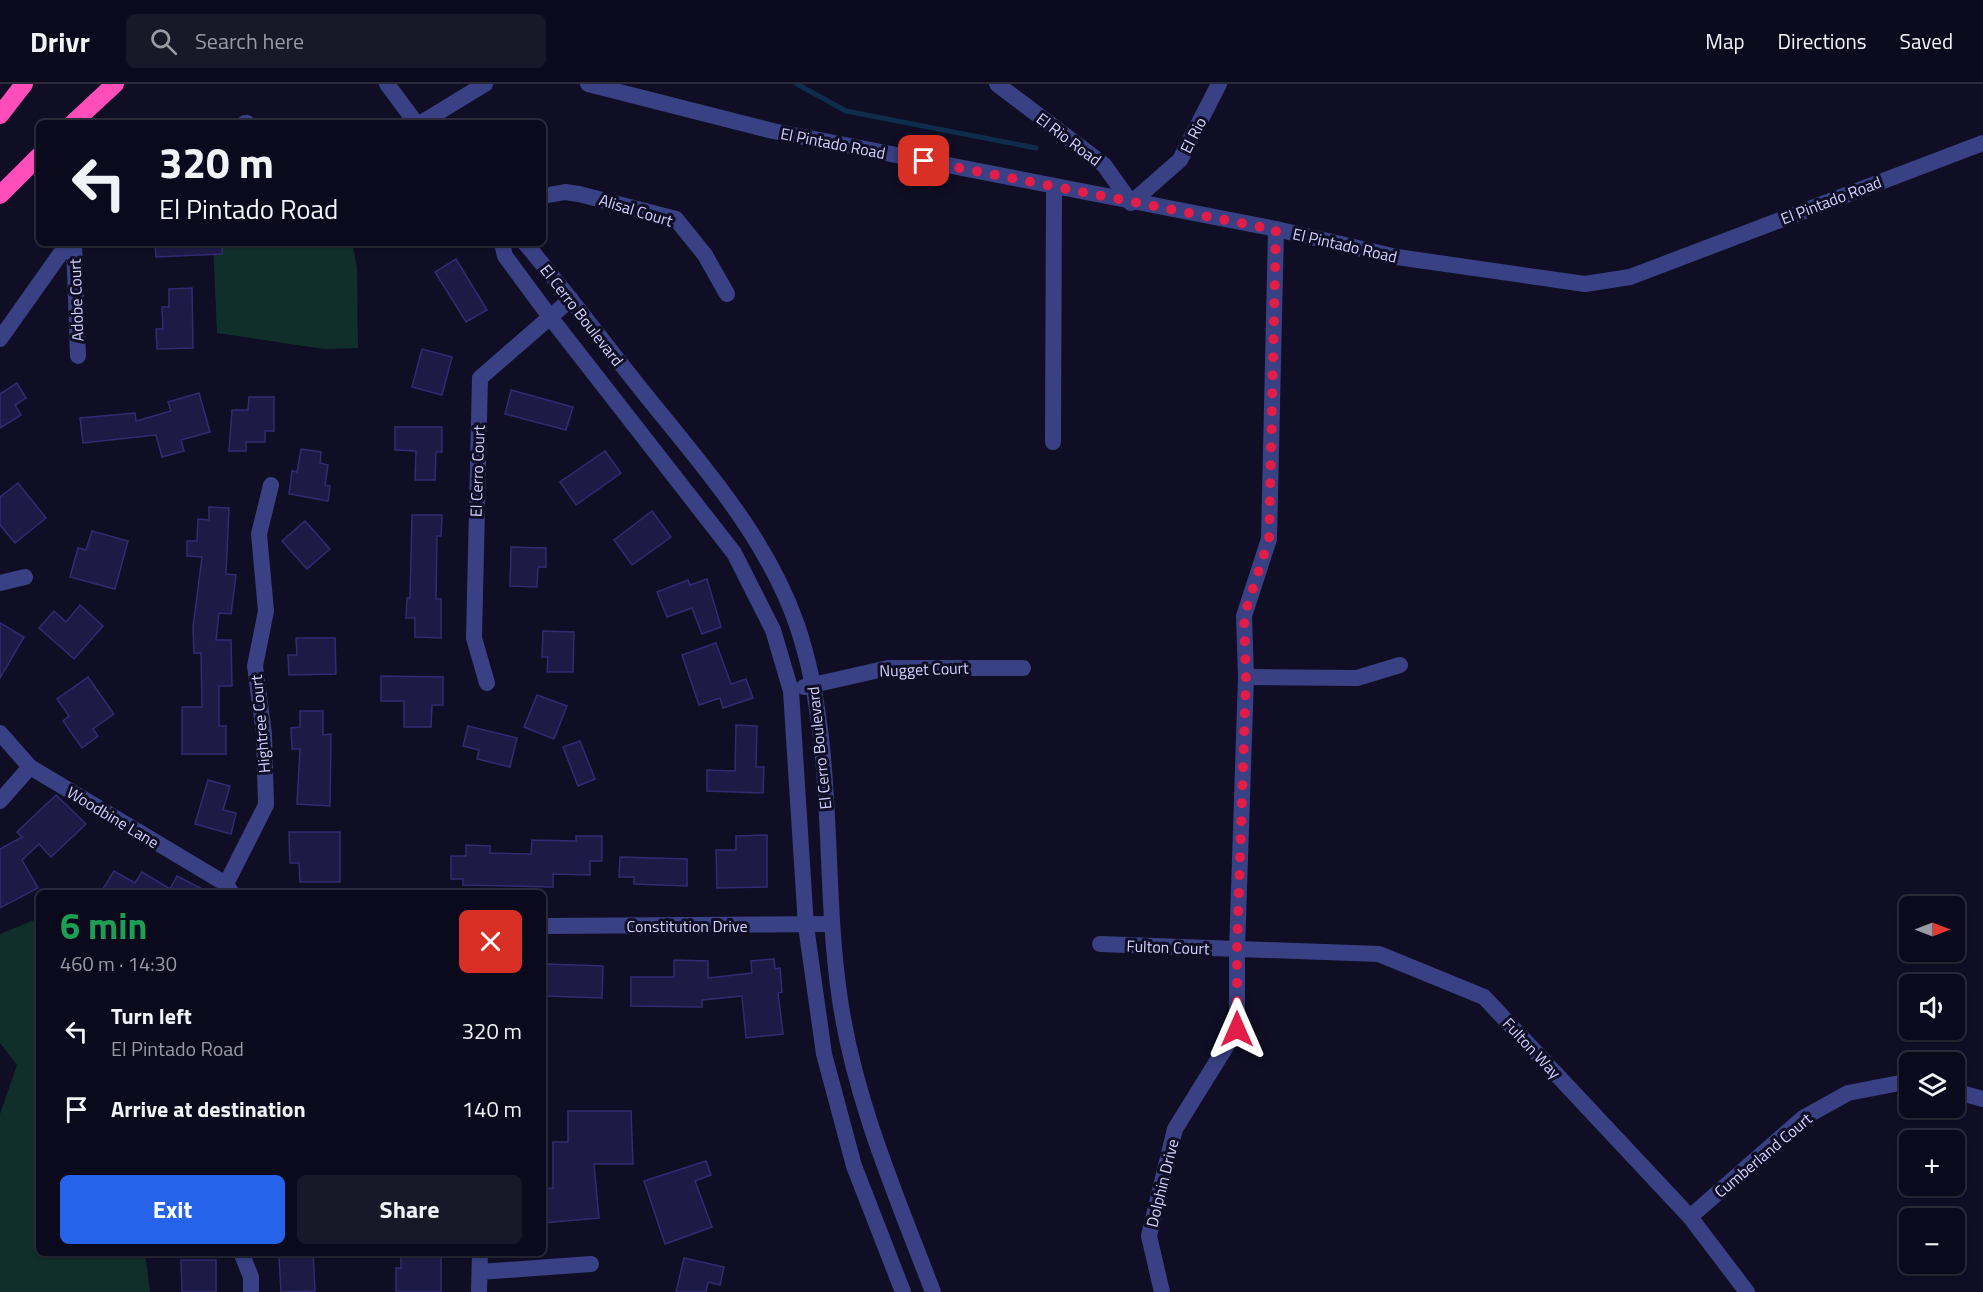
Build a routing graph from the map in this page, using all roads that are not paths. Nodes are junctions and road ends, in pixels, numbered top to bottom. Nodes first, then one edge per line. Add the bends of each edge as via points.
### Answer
1 (24, 84) edge
2 (115, 84) edge
3 (387, 84) edge
4 (484, 84) edge
5 (588, 84) edge
6 (997, 84) edge
7 (1219, 84) edge
8 (0, 115) edge
9 (76, 120) edge
10 (414, 120) edge
11 (426, 120) edge
12 (1983, 143) edge
13 (36, 159) edge
14 (1054, 187) junction
15 (0, 195) edge
16 (546, 195) edge
17 (1131, 202) junction
18 (1276, 230) junction
19 (66, 246) edge
20 (74, 246) edge
21 (503, 246) edge
22 (527, 246) edge
23 (727, 294) dead end
24 (571, 299) junction
25 (550, 317) junction
26 (0, 339) edge
27 (78, 356) dead end
28 (1053, 442) dead end
29 (271, 485) dead end
30 (25, 577) dead end
31 (0, 583) edge
32 (1400, 665) dead end
33 (1023, 668) dead end
34 (1246, 677) junction
35 (487, 683) dead end
36 (813, 685) junction
37 (791, 691) junction
38 (0, 733) edge
39 (30, 767) junction
40 (0, 801) edge
41 (229, 888) edge
42 (831, 924) junction
43 (546, 926) edge
44 (806, 926) junction
45 (1100, 944) dead end
46 (1237, 950) junction
47 (1899, 1083) edge
48 (1965, 1094) edge
49 (1983, 1099) edge
50 (1690, 1217) junction
51 (243, 1256) edge
52 (480, 1256) edge
53 (591, 1264) dead end
54 (480, 1272) junction
55 (251, 1292) edge
56 (479, 1292) edge
57 (903, 1292) edge
58 (933, 1292) edge
59 (1162, 1292) edge
60 (1747, 1292) edge

1 - 8 highway
2 - 9 highway
3 - 10 street
4 - 11 street
5 - 14 street, El Pintado Road via 773,131
6 - 17 street, El Rio Road via 1104,165
7 - 17 street, El Rio via 1180,160
12 - 18 street, El Pintado Road via 1633,276 1585,284 1397,257
13 - 15 highway
14 - 17 street, El Pintado Road
14 - 28 street
16 - 23 street, Alisal Court via 579,194 676,219 705,255
17 - 18 street, El Pintado Road
18 - 34 street, Dolphin Drive via 1269,539 1244,616
19 - 26 street
20 - 27 street, Adobe Court
21 - 25 street, El Cerro Boulevard via 505,256
22 - 24 street, El Cerro Boulevard
24 - 25 street, El Cerro Court
24 - 36 street, El Cerro Boulevard via 733,505 768,560 796,623
25 - 35 street, El Cerro Court via 480,378 474,638
25 - 37 street, El Cerro Boulevard via 734,553 774,630
29 - 41 street, Hightree Court via 259,534 266,611 255,666 264,734 266,805
30 - 31 street
32 - 34 street via 1357,678
33 - 36 street, Nugget Court via 888,668
34 - 46 street, Dolphin Drive
36 - 37 street, Nugget Court
36 - 42 street, El Cerro Boulevard via 822,742
37 - 44 street, El Cerro Boulevard
38 - 39 street, Woodbine Lane
39 - 40 street
39 - 41 street, Woodbine Lane
42 - 44 street, Constitution Drive
42 - 58 street, El Cerro Boulevard via 847,1042 881,1155
43 - 44 street, Constitution Drive
44 - 57 street, El Cerro Boulevard via 824,1054 838,1111 854,1166
45 - 46 street, Fulton Court
46 - 50 street, Fulton Way via 1379,954 1484,997
46 - 59 street, Dolphin Drive via 1237,1029 1175,1129 1149,1236
47 - 50 street, Cumberland Court via 1848,1093 1803,1118
48 - 49 street
50 - 60 street, Fulton Way
51 - 55 street via 251,1277
52 - 54 street
53 - 54 street
54 - 56 street

